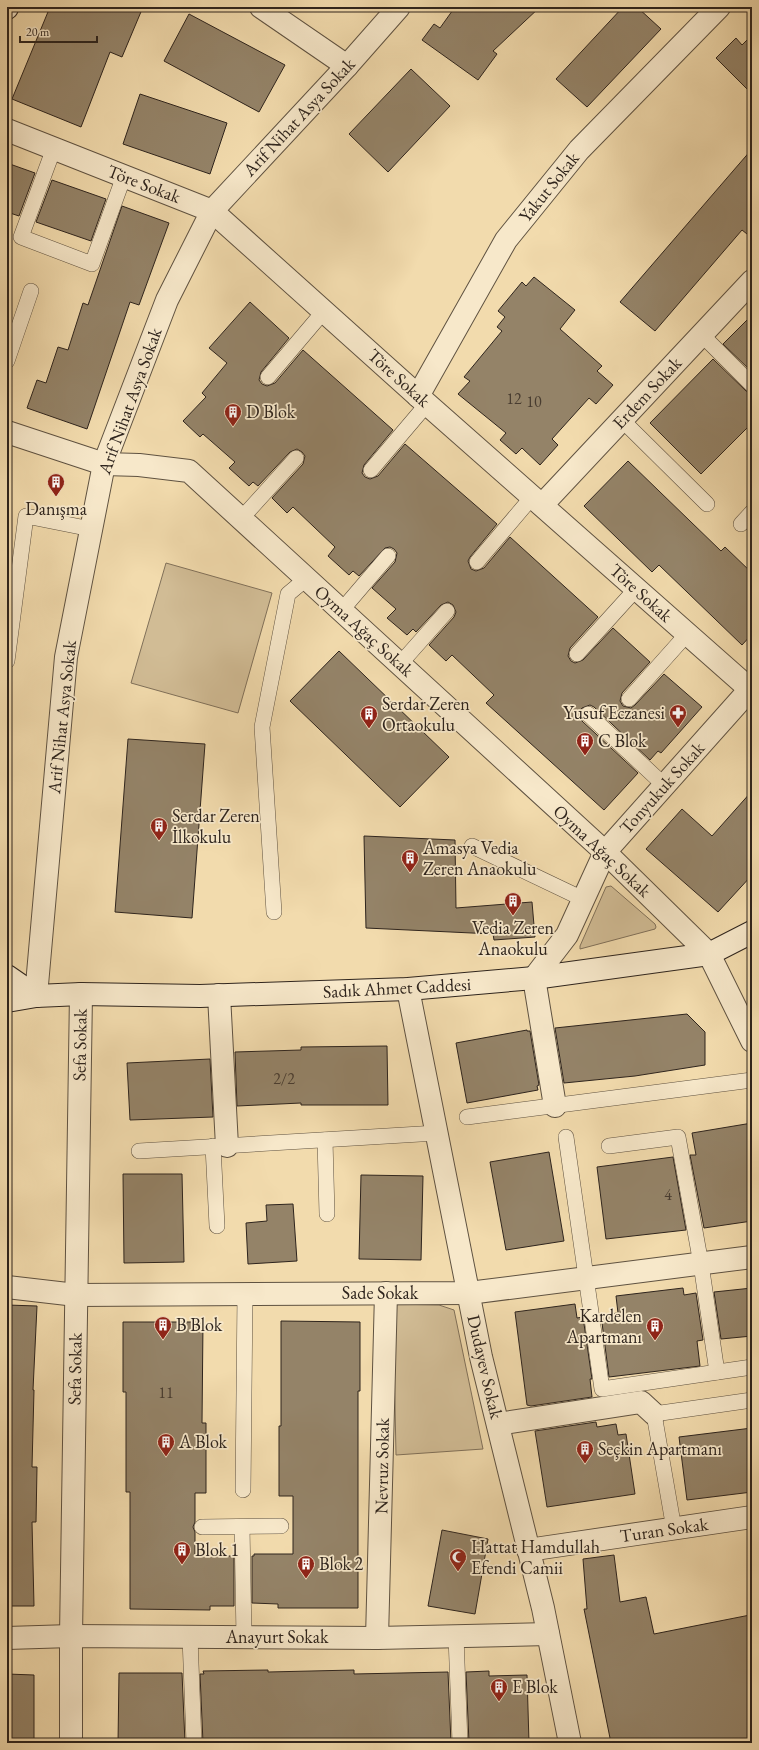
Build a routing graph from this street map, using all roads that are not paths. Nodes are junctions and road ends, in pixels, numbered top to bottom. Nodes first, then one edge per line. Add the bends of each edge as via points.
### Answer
1 (261, 7) edge
2 (399, 7) edge
3 (719, 7) edge
4 (347, 66) junction
5 (7, 130) edge
6 (54, 148) junction
7 (124, 176) junction
8 (212, 210) junction
9 (752, 281) edge
10 (31, 291) dead end
11 (324, 311) junction
12 (702, 335) junction
13 (7, 361) edge
14 (268, 377) dead end
15 (752, 385) edge
16 (423, 400) junction
17 (622, 420) junction
18 (7, 432) edge
19 (296, 458) dead end
20 (104, 464) junction
21 (371, 470) dead end
22 (537, 501) junction
23 (707, 504) dead end
24 (752, 512) edge
25 (241, 519) junction
26 (741, 524) dead end
27 (91, 529) junction
28 (388, 556) dead end
29 (477, 562) dead end
30 (306, 578) junction
31 (636, 589) junction
32 (341, 611) junction
33 (447, 611) dead end
34 (687, 634) junction
35 (577, 654) dead end
36 (7, 661) edge
37 (400, 664) junction
38 (751, 689) edge
39 (629, 699) dead end
40 (588, 714) dead end
41 (664, 785) junction
42 (472, 846) dead end
43 (605, 852) junction
44 (583, 899) junction
45 (274, 912) dead end
46 (750, 937) edge
47 (709, 954) junction
48 (7, 976) edge
49 (534, 978) junction
50 (408, 989) junction
51 (81, 994) junction
52 (218, 994) junction
53 (36, 996) junction
54 (7, 1001) edge
55 (752, 1042) edge
56 (752, 1080) edge
57 (555, 1106) junction
58 (467, 1117) dead end
59 (437, 1133) junction
60 (566, 1137) dead end
61 (325, 1140) junction
62 (220, 1146) junction
63 (609, 1146) dead end
64 (139, 1151) dead end
65 (327, 1214) dead end
66 (217, 1226) dead end
67 (752, 1258) edge
68 (701, 1264) junction
69 (586, 1278) junction
70 (7, 1287) edge
71 (386, 1293) junction
72 (469, 1293) junction
73 (245, 1294) junction
74 (76, 1295) junction
75 (752, 1367) edge
76 (717, 1372) junction
77 (752, 1400) edge
78 (654, 1414) junction
79 (498, 1424) junction
80 (243, 1490) dead end
81 (752, 1517) edge
82 (281, 1526) dead end
83 (202, 1527) dead end
84 (242, 1527) junction
85 (674, 1529) junction
86 (528, 1550) junction
87 (548, 1634) junction
88 (71, 1636) junction
89 (456, 1636) junction
90 (190, 1637) junction
91 (244, 1637) junction
92 (7, 1638) edge
93 (377, 1638) junction
94 (71, 1743) edge
95 (194, 1743) edge
96 (460, 1743) edge
97 (570, 1743) edge

1 - 4 street
2 - 4 street, Arif Nihat Asya Sokak
3 - 16 street, Yakut Sokak via 579,150 506,240
4 - 8 street, Arif Nihat Asya Sokak
5 - 6 street, Töre Sokak
6 - 7 street, Töre Sokak
6 - 7 lane via 21,237 92,264
7 - 8 street, Töre Sokak
8 - 11 street, Töre Sokak
8 - 20 street, Arif Nihat Asya Sokak via 167,300
9 - 12 street, Erdem Sokak
10 - 13 lane
11 - 14 lane
11 - 16 street, Töre Sokak
12 - 15 lane
12 - 17 street, Erdem Sokak
16 - 21 lane
16 - 22 street, Töre Sokak
17 - 22 street, Erdem Sokak
17 - 23 lane
18 - 20 street, Oyma Ağaç Sokak
19 - 25 lane
20 - 25 street, Oyma Ağaç Sokak via 189,471
20 - 27 street, Arif Nihat Asya Sokak
22 - 29 lane
22 - 31 street, Töre Sokak
24 - 26 lane
25 - 30 street, Oyma Ağaç Sokak
27 - 36 lane via 26,516
27 - 53 street, Arif Nihat Asya Sokak via 66,658
28 - 32 lane
30 - 32 street, Oyma Ağaç Sokak
30 - 45 lane via 288,594 262,726
31 - 34 street, Töre Sokak
31 - 35 lane
32 - 37 street, Oyma Ağaç Sokak
33 - 37 lane
34 - 38 street, Töre Sokak
34 - 39 lane
37 - 43 street, Oyma Ağaç Sokak
38 - 41 street, Tonyukuk Sokak
40 - 41 lane
41 - 43 street, Tonyukuk Sokak
42 - 44 lane
43 - 44 street, Tonyukuk Sokak
43 - 47 street, Oyma Ağaç Sokak
44 - 49 street, Tonyukuk Sokak via 566,935
46 - 47 street, Sadık Ahmet Caddesi
47 - 49 street, Sadık Ahmet Caddesi
47 - 55 street, Oyma Ağaç Sokak
48 - 53 street
49 - 50 street, Sadık Ahmet Caddesi
49 - 57 street
50 - 52 street, Sadık Ahmet Caddesi
50 - 59 street, Dudayev Sokak
51 - 52 street, Sadık Ahmet Caddesi
51 - 53 street, Sadık Ahmet Caddesi
51 - 74 street, Sefa Sokak
52 - 62 street
53 - 54 street, Sadık Ahmet Caddesi
56 - 57 lane
57 - 58 lane
59 - 61 lane
59 - 72 street, Dudayev Sokak
60 - 69 lane
61 - 62 lane
61 - 65 lane
62 - 64 lane
62 - 66 lane
63 - 68 lane via 678,1137
67 - 68 street, Sade Sokak
68 - 69 street, Sade Sokak
68 - 76 lane
69 - 72 street, Sade Sokak
69 - 76 lane via 602,1389
70 - 74 street, Sade Sokak
71 - 72 street, Sade Sokak
71 - 73 street, Sade Sokak
71 - 93 street, Nevruz Sokak
72 - 79 street, Dudayev Sokak
73 - 74 street, Sade Sokak
73 - 80 lane
74 - 88 street, Sefa Sokak
75 - 76 lane
77 - 78 lane
78 - 79 street via 641,1402
78 - 85 lane
79 - 86 street, Dudayev Sokak
81 - 85 street, Turan Sokak
82 - 84 lane
83 - 84 lane
84 - 91 lane
85 - 86 street, Turan Sokak
86 - 87 street, Dudayev Sokak
87 - 89 street, Anayurt Sokak
87 - 97 street, Dudayev Sokak
88 - 90 street, Anayurt Sokak
88 - 92 street, Anayurt Sokak
88 - 94 street, Sefa Sokak
89 - 93 street, Anayurt Sokak
89 - 96 lane
90 - 91 street, Anayurt Sokak
90 - 95 lane
91 - 93 street, Anayurt Sokak

